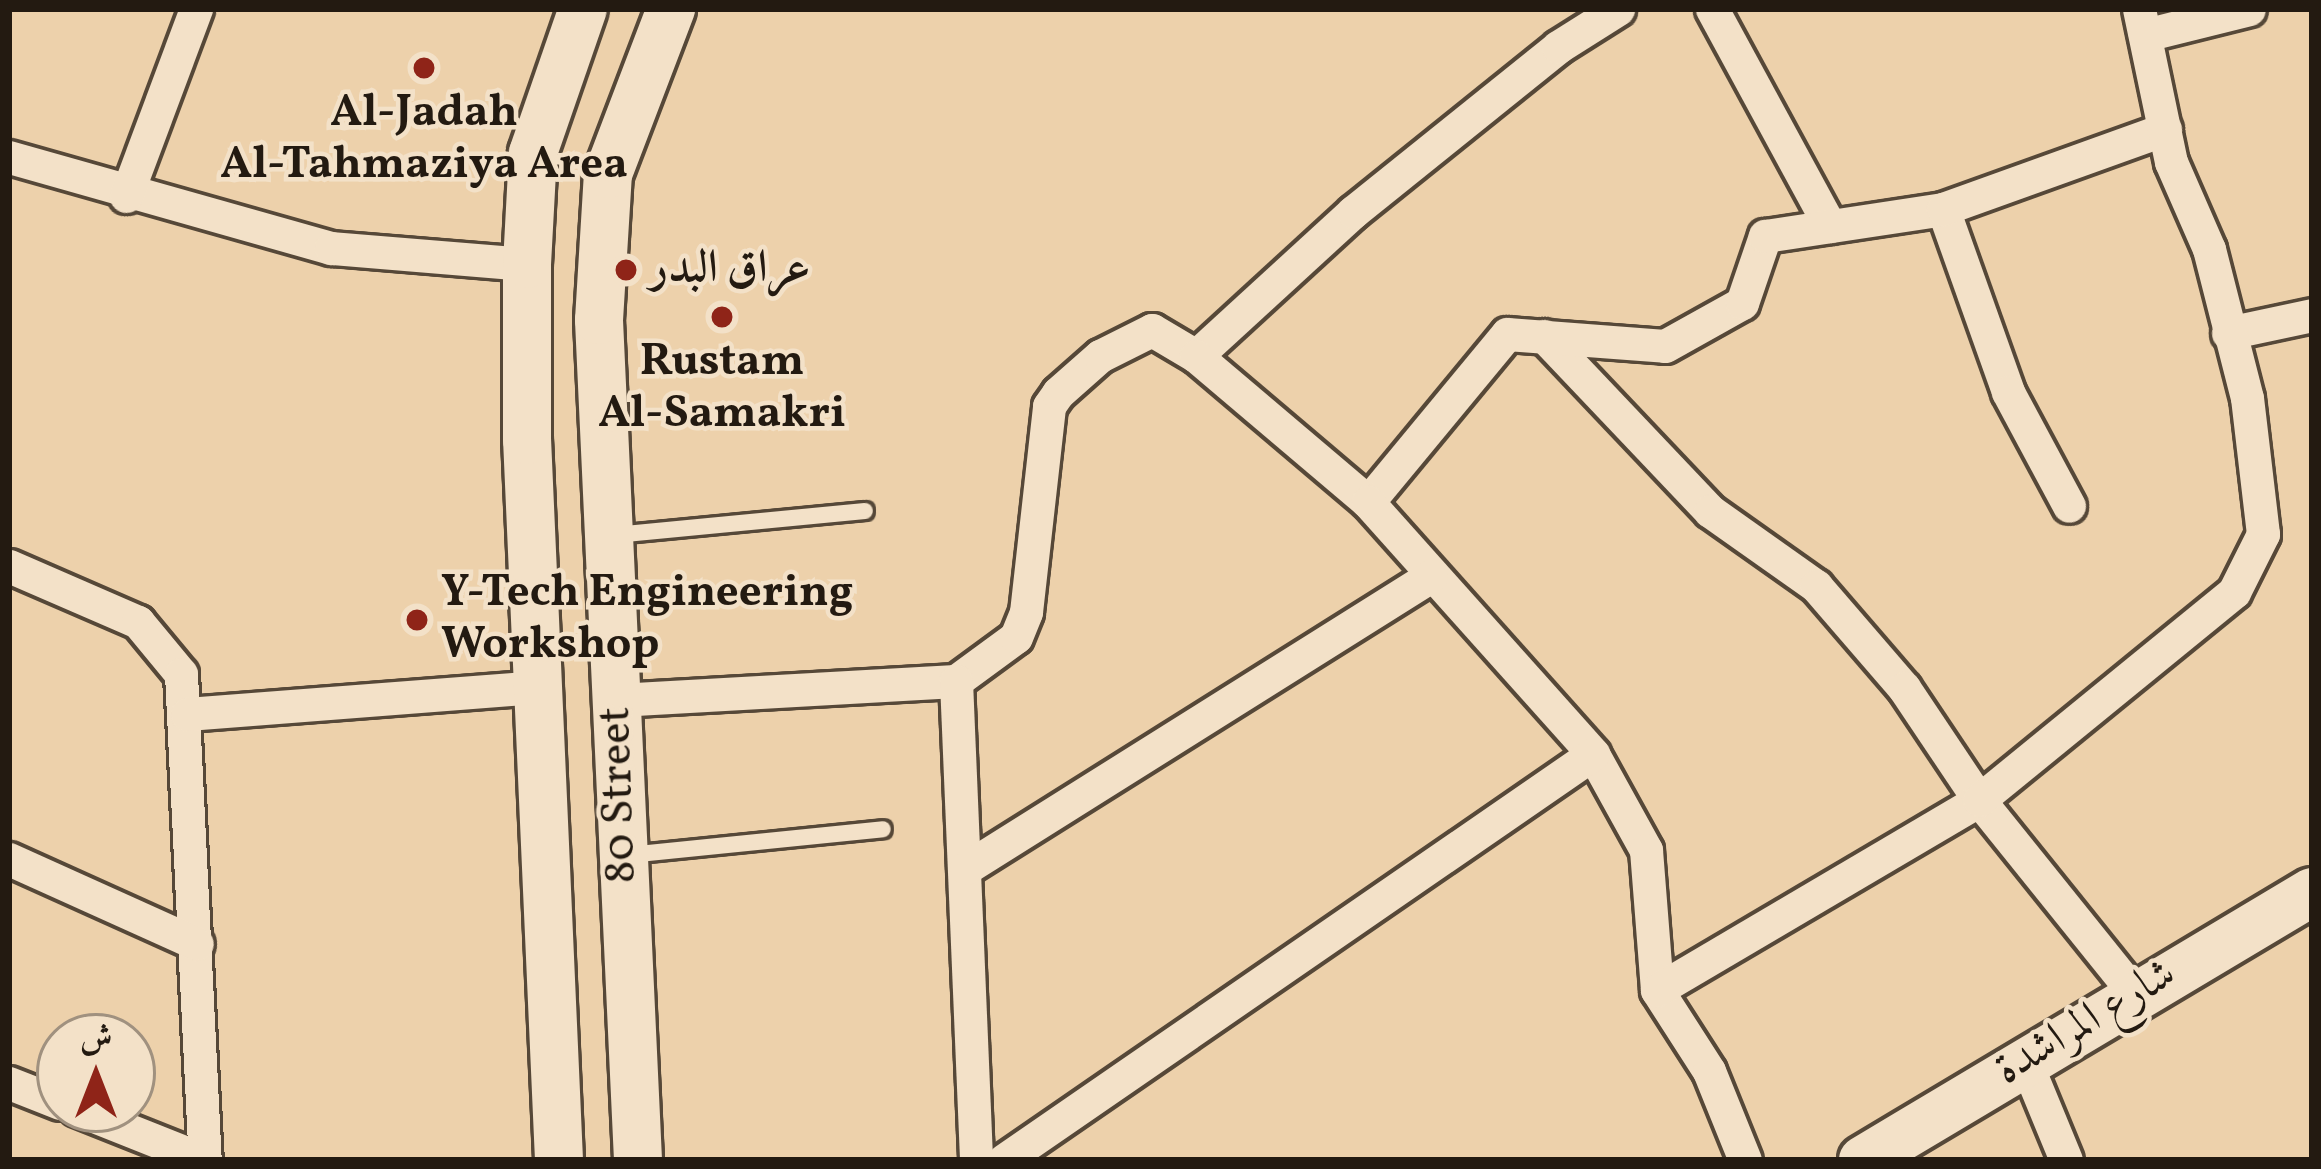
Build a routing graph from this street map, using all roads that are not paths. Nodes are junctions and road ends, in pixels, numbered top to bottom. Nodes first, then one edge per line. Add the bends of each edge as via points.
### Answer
1 (196, 9) edge
2 (584, 9) edge
3 (670, 9) edge
4 (1618, 9) edge
5 (1712, 9) edge
6 (2249, 9) edge
7 (2142, 22) edge
8 (2165, 129) junction
9 (9, 158) edge
10 (126, 196) junction
11 (1943, 209) junction
12 (1830, 226) junction
13 (527, 264) junction
14 (2312, 315) edge
15 (2228, 333) junction
16 (1544, 336) junction
17 (1196, 356) junction
18 (1368, 502) junction
19 (2069, 506) dead end
20 (865, 512) dead end
21 (608, 536) junction
22 (9, 566) edge
23 (1431, 576) junction
24 (956, 682) junction
25 (538, 687) junction
26 (616, 700) junction
27 (187, 714) junction
28 (1594, 754) junction
29 (1979, 800) junction
30 (883, 829) dead end
31 (622, 856) junction
32 (9, 859) edge
33 (966, 868) junction
34 (2312, 892) edge
35 (197, 944) junction
36 (1657, 990) junction
37 (2135, 994) junction
38 (2024, 1058) junction
39 (136, 1133) edge
40 (204, 1160) edge
41 (559, 1160) edge
42 (638, 1160) edge
43 (976, 1160) edge
44 (1004, 1160) edge
45 (1745, 1160) edge
46 (1863, 1160) edge
47 (2066, 1160) edge

1 - 10 street
2 - 13 main road, 80 Street via 532,153
3 - 21 main road, 80 Street via 608,175 599,320
4 - 17 street via 1558,47 1353,212
5 - 12 street
6 - 7 street
7 - 8 street
8 - 11 street
8 - 15 street via 2209,249
9 - 10 street
10 - 13 street via 331,248
11 - 12 street
11 - 19 street via 2008,392
12 - 16 street via 1765,236 1742,303 1665,346
13 - 25 main road, 80 Street
14 - 15 street
15 - 29 street via 2248,398 2263,534 2234,592
16 - 18 street via 1507,334
16 - 29 street via 1710,511 1816,586 1904,688
17 - 18 street
17 - 24 street via 1152,330 1100,356 1058,393 1049,406 1026,612 1016,637
18 - 23 street
20 - 21 lane
21 - 26 main road, 80 Street
22 - 27 street via 138,622 181,674
23 - 28 street
23 - 33 street
24 - 26 street
24 - 33 street
25 - 27 street
25 - 41 main road, 80 Street
26 - 31 main road, 80 Street
27 - 35 street
28 - 36 street via 1646,850
28 - 44 street
29 - 36 street
29 - 37 street
30 - 31 lane
31 - 42 main road, 80 Street
32 - 35 street
33 - 43 street
34 - 37 main road, شارع المراشدة
35 - 40 street
36 - 45 street via 1708,1071
37 - 38 main road, شارع المراشدة
38 - 46 main road, شارع المراشدة
38 - 47 street
39 - 40 street

